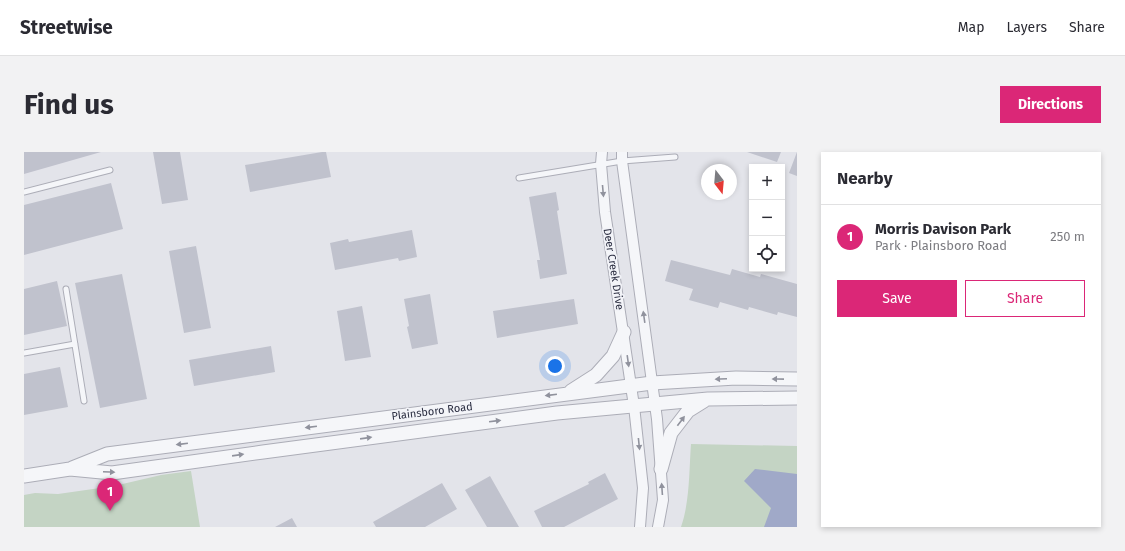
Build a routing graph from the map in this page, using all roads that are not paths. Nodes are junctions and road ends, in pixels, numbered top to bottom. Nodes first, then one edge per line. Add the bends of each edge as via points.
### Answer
1 (602, 152) edge
2 (622, 157) edge
3 (675, 157) dead end
4 (601, 164) junction
5 (110, 170) dead end
6 (519, 178) dead end
7 (24, 192) edge
8 (66, 289) dead end
9 (624, 332) junction
10 (75, 344) junction
11 (24, 354) edge
12 (797, 379) edge
13 (652, 383) junction
14 (631, 386) junction
15 (568, 393) junction
16 (797, 398) edge
17 (708, 399) junction
18 (84, 401) dead end
19 (655, 403) junction
20 (634, 406) junction
21 (70, 469) junction
22 (660, 469) junction
23 (24, 476) edge
24 (640, 527) edge
25 (658, 527) edge

1 - 4 street, Deer Creek Drive
2 - 3 lane
2 - 4 lane
13 -> 2 street, Deer Creek Drive
4 - 6 lane
4 -> 9 street, Deer Creek Drive via 605,212
5 - 7 lane
8 - 10 lane
9 -> 14 street, Deer Creek Drive
9 - 15 street via 613,356 596,375
10 - 11 lane
10 - 18 lane
12 -> 13 street, Plainsboro Road via 736,378
13 - 14 street, Plainsboro Road
13 - 19 street, Deer Creek Drive
14 - 15 street, Plainsboro Road
14 - 20 street, Deer Creek Drive
15 -> 21 street, Plainsboro Road via 107,454
16 - 17 street, Plainsboro Road
17 - 19 street, Plainsboro Road
22 -> 17 street via 671,433 688,411
19 - 20 street, Plainsboro Road
19 - 22 street, Deer Creek Drive
21 -> 20 street, Plainsboro Road via 112,473 557,413
20 -> 24 street, Deer Creek Drive via 643,488
21 - 23 street, Plainsboro Road
25 -> 22 street, Deer Creek Drive via 663,500

